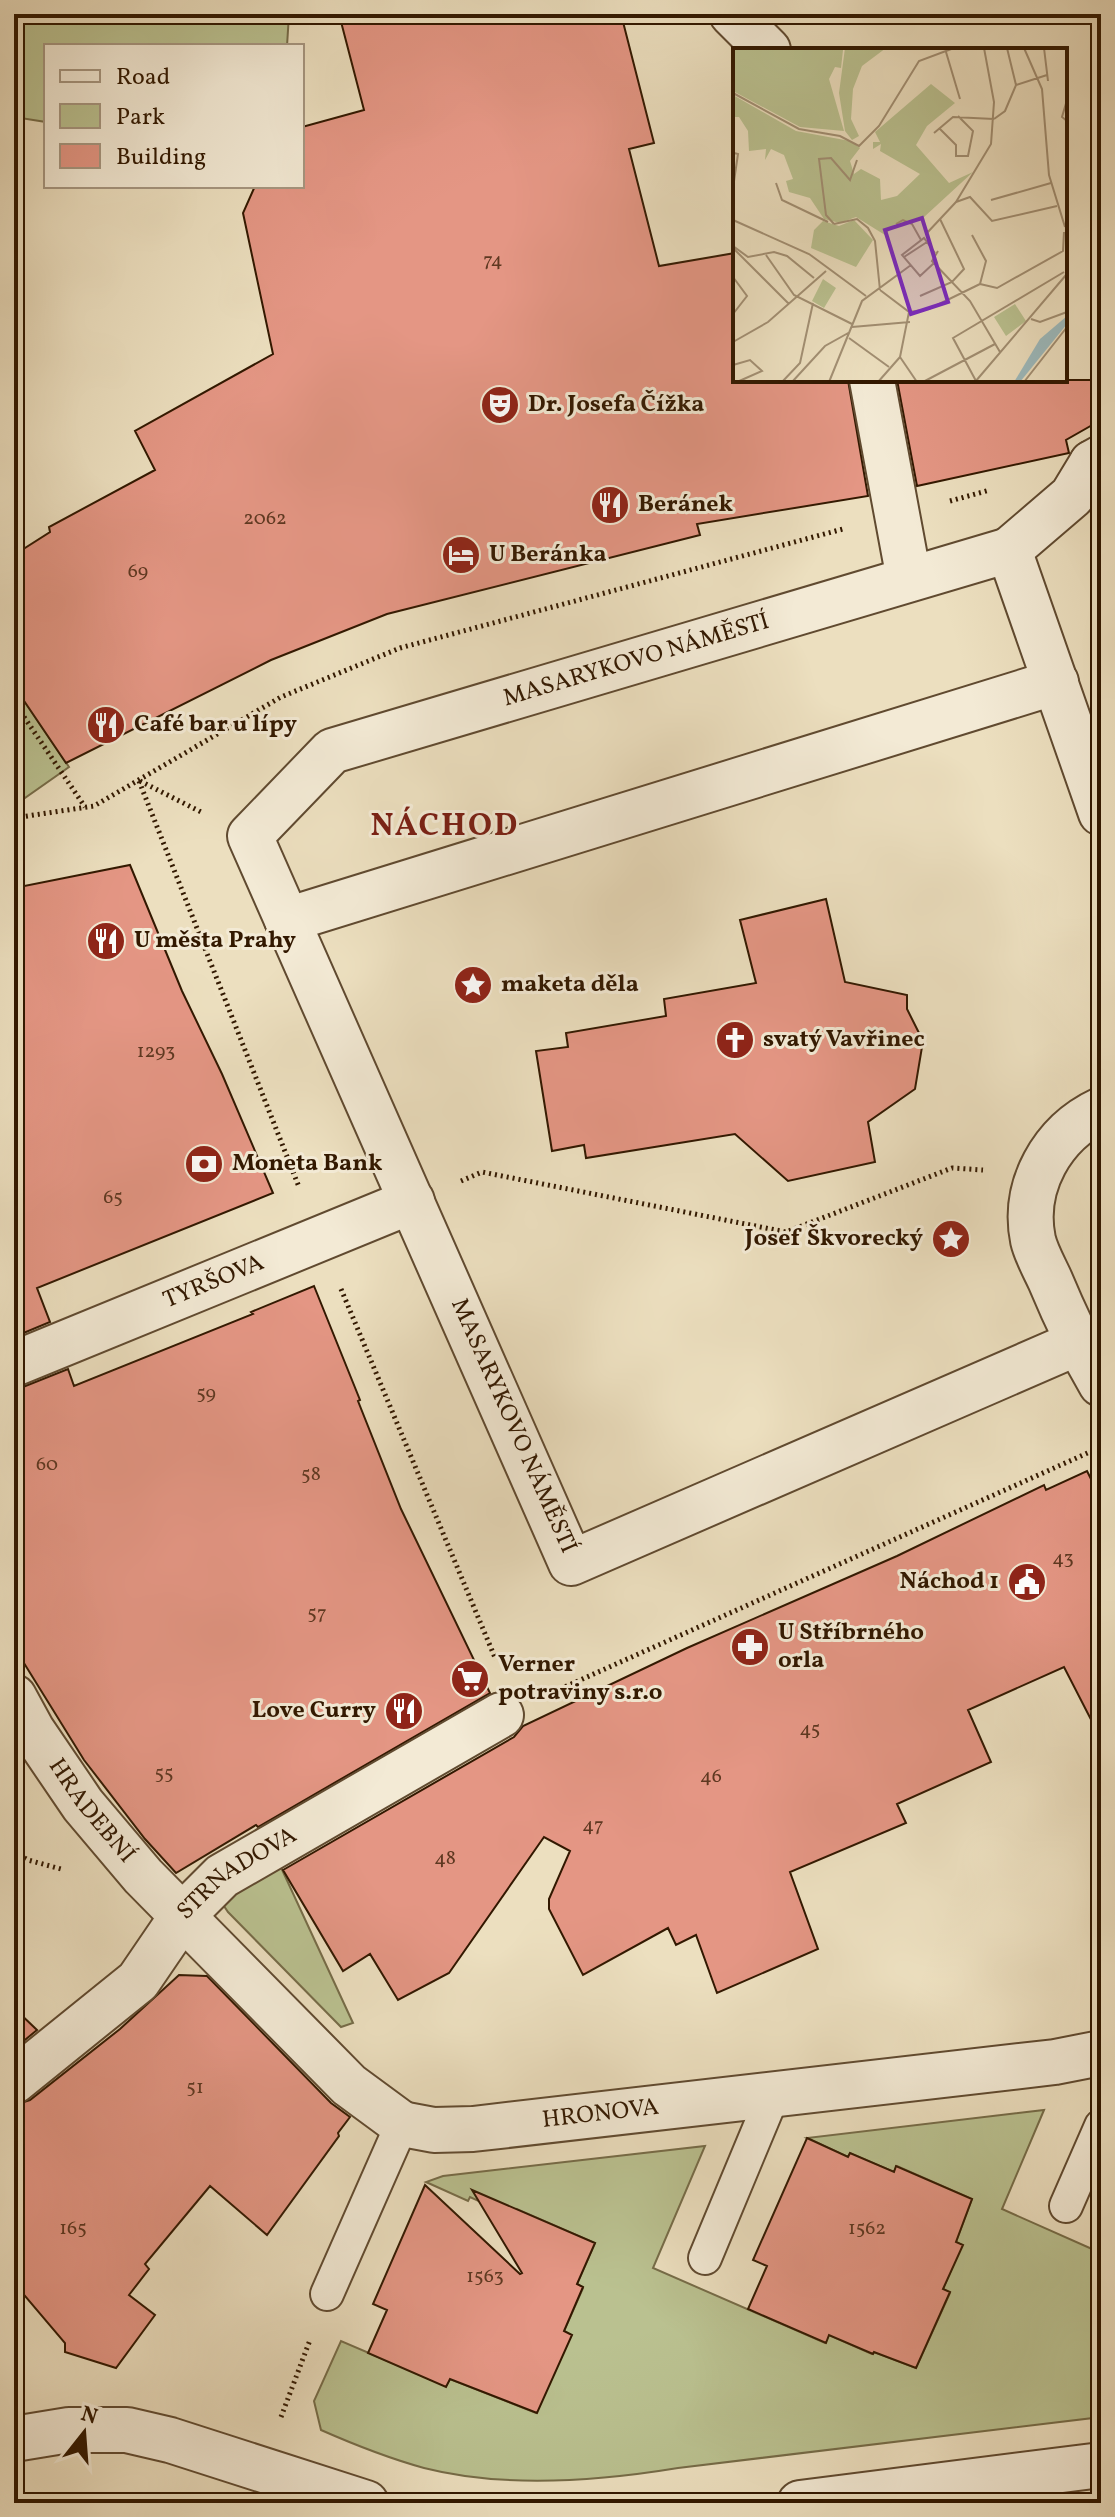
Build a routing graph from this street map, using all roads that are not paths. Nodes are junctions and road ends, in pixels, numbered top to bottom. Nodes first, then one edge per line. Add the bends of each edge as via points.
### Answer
1 (732, 14) edge
2 (766, 48) edge
3 (872, 382) edge
4 (1096, 461) edge
5 (1009, 550) junction
6 (909, 579) junction
7 (1056, 682) junction
8 (1101, 813) edge
9 (287, 920) junction
10 (1101, 1110) edge
11 (412, 1201) junction
12 (1077, 1343) junction
13 (14, 1364) edge
14 (1101, 1384) edge
15 (14, 1697) edge
16 (508, 1712) road end
17 (183, 1915) junction
18 (1101, 2053) edge
19 (14, 2081) edge
20 (773, 2095) junction
21 (402, 2124) junction
22 (1101, 2126) edge
23 (1066, 2206) dead end
24 (705, 2258) dead end
25 (327, 2294) road end
26 (14, 2439) edge
27 (1101, 2465) edge
28 (366, 2503) edge
29 (800, 2503) edge

1 - 2 street
3 - 6 street
4 - 5 street via 1065,503
5 - 6 street, MASARYKOVO NÁMĚSTÍ
5 - 7 street
6 - 9 street, MASARYKOVO NÁMĚSTÍ via 332,751 250,836
7 - 8 street
7 - 9 street
9 - 11 street, MASARYKOVO NÁMĚSTÍ
10 - 12 street via 1060,1139 1038,1173 1030,1215 1034,1243
11 - 12 street, MASARYKOVO NÁMĚSTÍ via 571,1563
11 - 13 street, TYRŠOVA
12 - 14 street
15 - 17 street, HRADEBNÍ via 83,1805
16 - 17 street, STRNADOVA via 222,1876
17 - 19 street, STRNADOVA via 138,1981
17 - 21 street, HRONOVA via 349,2085
18 - 20 street, HRONOVA
20 - 21 street, HRONOVA via 473,2129
20 - 24 lane
21 - 25 lane
22 - 23 lane
26 - 28 street via 69,2430 127,2430
27 - 29 street

